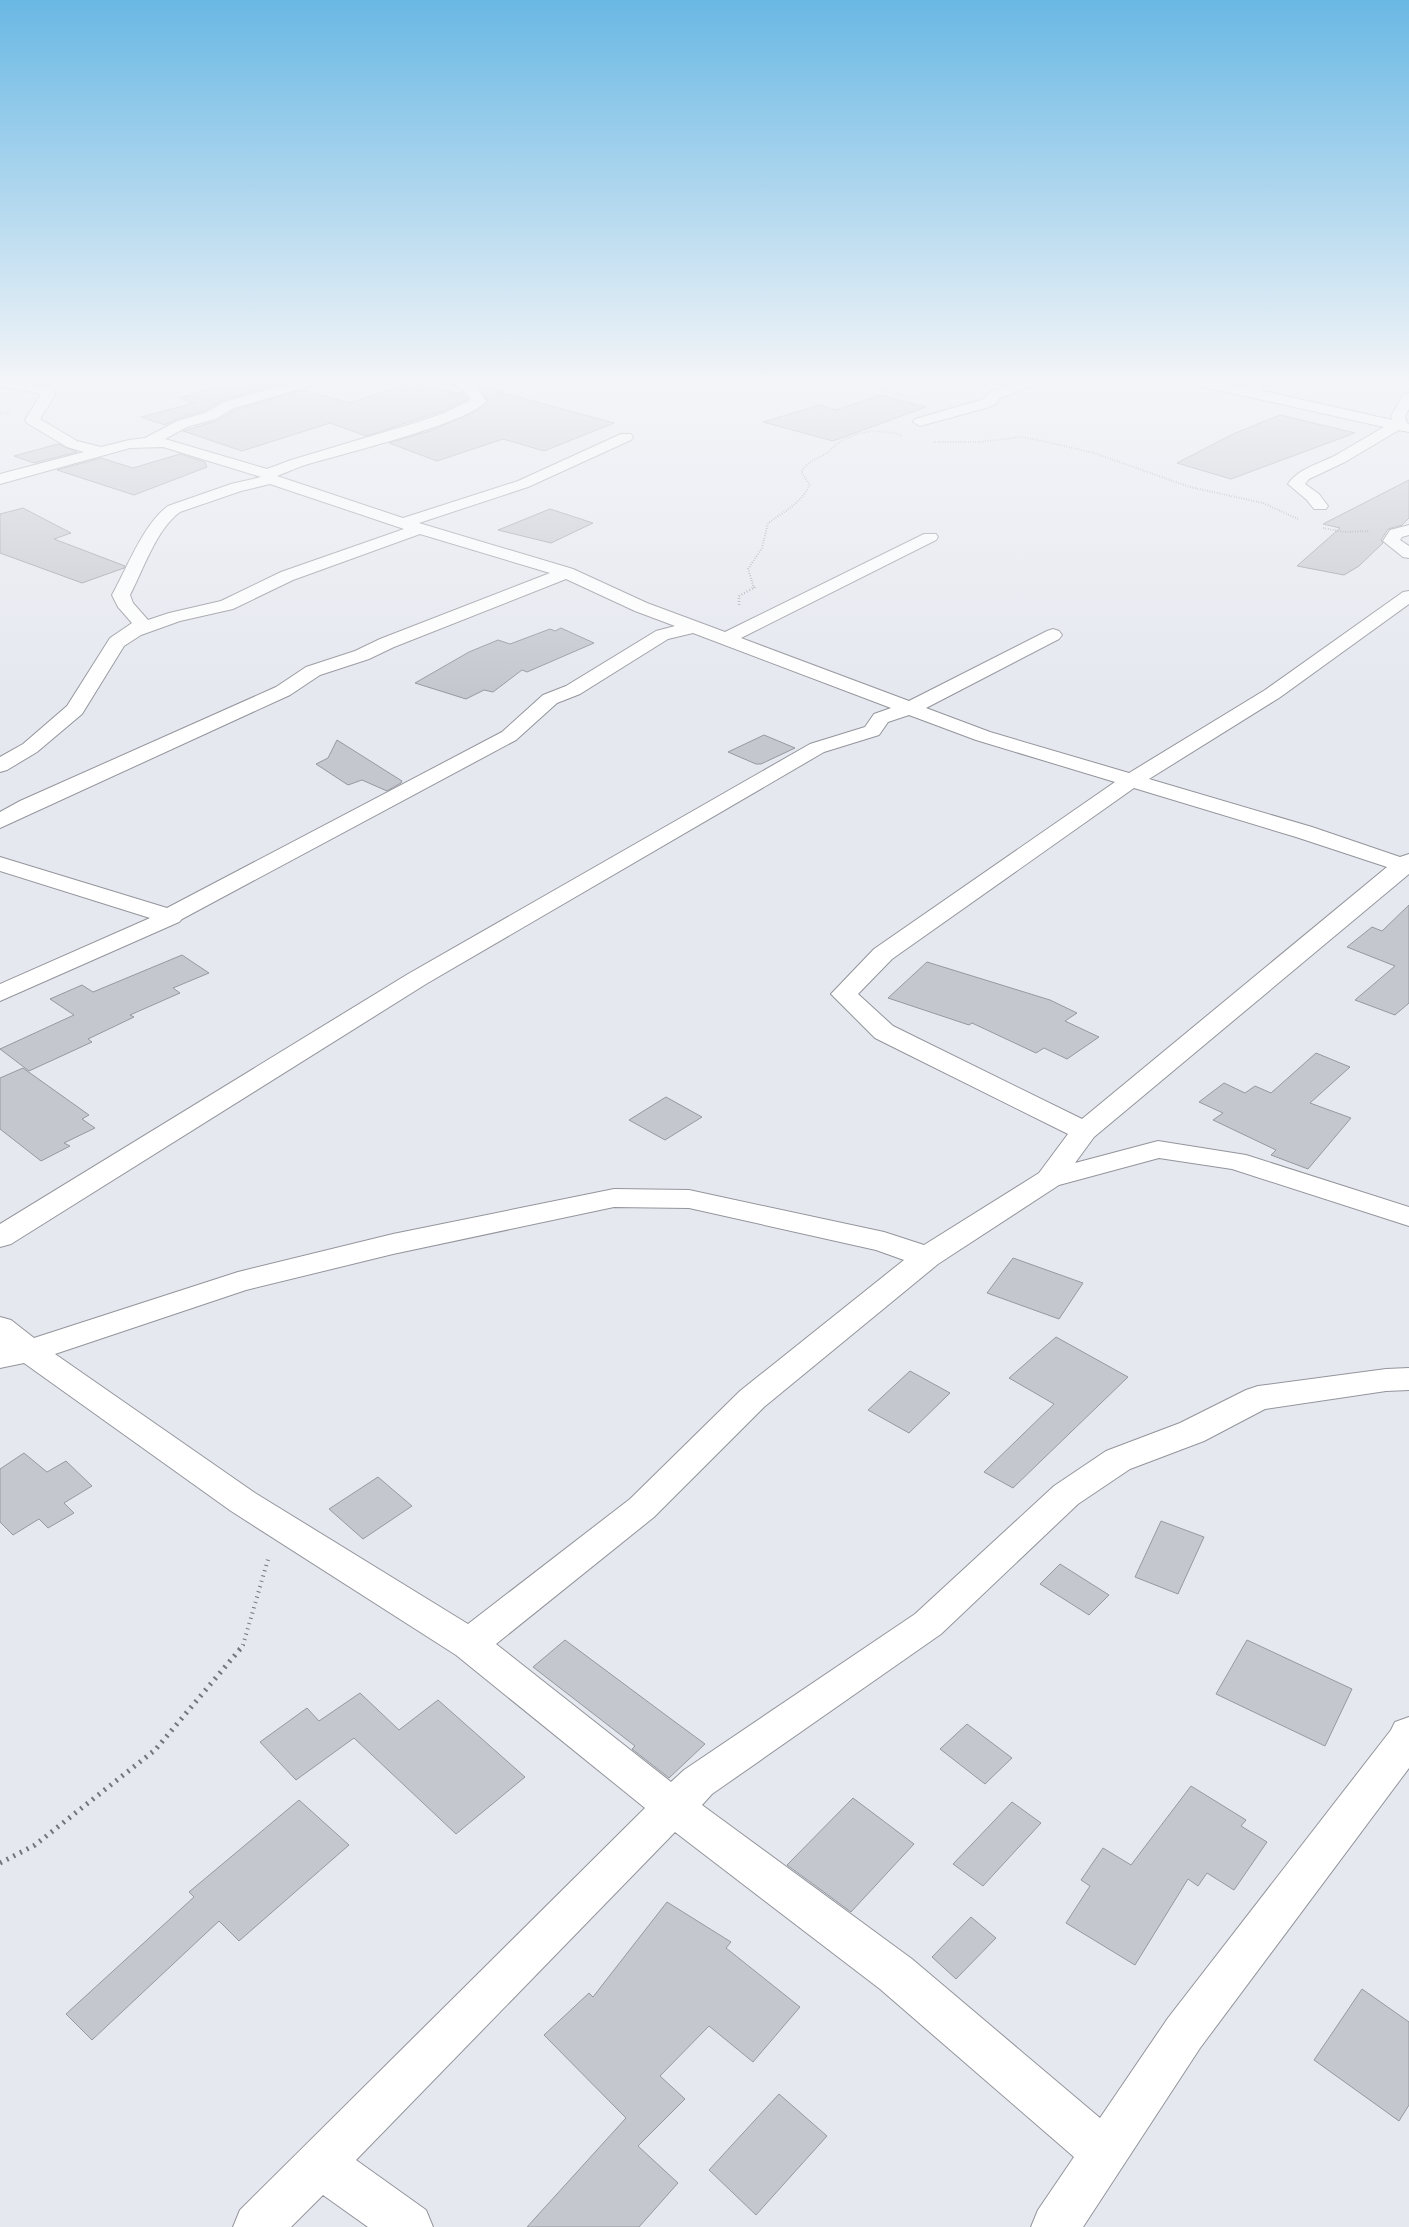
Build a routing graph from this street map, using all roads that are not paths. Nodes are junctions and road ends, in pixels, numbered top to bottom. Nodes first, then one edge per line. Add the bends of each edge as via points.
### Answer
1 (242, 485) edge
2 (294, 485) edge
3 (520, 485) edge
4 (1297, 485) edge
5 (1320, 506) dead end
6 (403, 523) junction
7 (421, 529) junction
8 (1405, 530) edge
9 (930, 537) dead end
10 (1409, 553) edge
11 (567, 573) junction
12 (1409, 596) edge
13 (694, 627) junction
14 (136, 631) junction
15 (1053, 634) dead end
16 (726, 639) junction
17 (911, 708) junction
18 (0, 766) edge
19 (1132, 780) junction
20 (0, 822) edge
21 (0, 864) edge
22 (1407, 864) edge
23 (169, 916) junction
24 (0, 993) edge
25 (1084, 1131) junction
26 (1049, 1180) junction
27 (1409, 1217) edge
28 (0, 1237) edge
29 (927, 1257) junction
30 (0, 1328) edge
31 (14, 1354) edge
32 (1409, 1379) edge
33 (469, 1644) junction
34 (1409, 1734) edge
35 (673, 1808) junction
36 (1104, 2153) junction
37 (320, 2164) junction
38 (257, 2227) edge
39 (409, 2227) edge
40 (1056, 2227) edge

1 - 14 street via 174,509 145,544 121,595 122,601 142,624
2 - 6 street
3 - 6 street
4 - 5 street
6 - 7 street
7 - 11 street
7 - 14 street via 288,576 227,605
8 - 10 street via 1396,533 1391,541
9 - 16 street
11 - 13 street
11 - 20 street via 387,643 362,656 313,671 284,691 28,806
12 - 19 street via 1272,694
13 - 16 street
13 - 23 street via 662,635 573,690 550,699 509,736
14 - 18 street via 117,642 76,710 30,748
15 - 17 street
16 - 17 street
17 - 19 street via 983,736
17 - 28 street via 881,718 872,731 817,748 417,979
19 - 22 street
19 - 25 street via 883,954 844,994 884,1032
21 - 23 street
22 - 25 street
23 - 24 street
25 - 26 street
26 - 27 street via 1158,1149 1236,1161
26 - 29 street
29 - 31 street via 884,1242 689,1199 614,1198 393,1244 238,1282
29 - 33 street via 752,1399 642,1508
30 - 31 street
31 - 33 street
32 - 35 street via 1258,1398 1192,1432 1118,1460 1066,1495 928,1624 698,1782
33 - 35 street
34 - 36 street via 1184,2033
35 - 36 street via 896,1974
35 - 37 street
36 - 40 street
37 - 38 street
37 - 39 street

